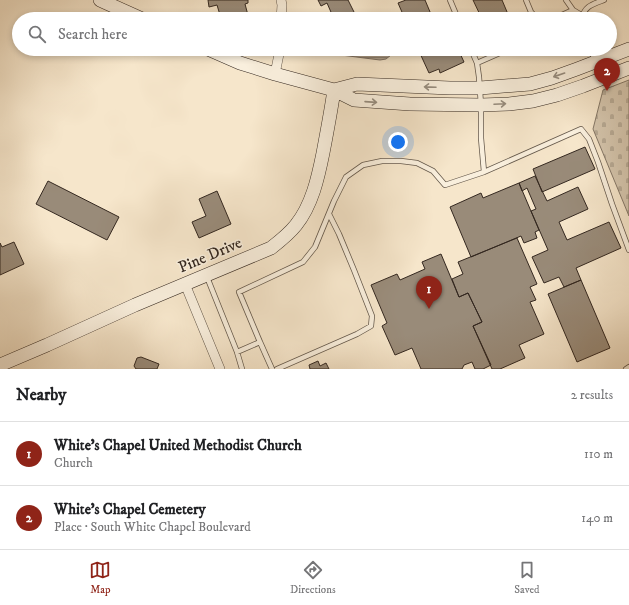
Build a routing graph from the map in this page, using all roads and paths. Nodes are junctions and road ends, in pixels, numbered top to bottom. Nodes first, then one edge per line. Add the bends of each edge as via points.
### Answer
1 (100, 0) edge
2 (281, 0) edge
3 (450, 0) edge
4 (526, 0) edge
5 (566, 0) edge
6 (604, 0) edge
7 (573, 10) junction
8 (127, 12) edge
9 (282, 12) edge
10 (455, 12) edge
11 (530, 12) edge
12 (569, 12) edge
13 (576, 12) edge
14 (584, 12) edge
15 (629, 49) edge
16 (617, 54) edge
17 (224, 56) edge
18 (279, 56) edge
19 (474, 56) edge
20 (493, 56) edge
21 (594, 56) edge
22 (611, 56) edge
23 (596, 62) junction
24 (477, 63) junction
25 (629, 68) edge
26 (275, 74) junction
27 (480, 88) junction
28 (334, 90) junction
29 (481, 106) junction
30 (484, 172) junction
31 (328, 214) junction
32 (629, 250) edge
33 (206, 275) junction
34 (185, 284) junction
35 (260, 342) junction
36 (237, 352) junction
37 (0, 365) edge
38 (629, 367) edge
39 (220, 369) edge
40 (242, 369) edge
41 (272, 369) edge
42 (277, 369) edge
43 (626, 369) edge

1 - 8 main road
2 - 9 street
3 - 10 lane
4 - 11 lane
5 - 7 lane
6 - 14 lane via 589,6
7 - 12 lane
7 - 13 lane
15 - 16 main road
17 - 26 main road
18 - 26 street
19 - 24 lane
20 - 24 lane
21 - 23 lane
22 - 23 main road
23 -> 27 main road via 530,84
24 - 27 lane
29 -> 25 main road via 533,101 557,95
26 - 28 main road
27 -> 28 main road via 357,84
27 - 29 lane
28 -> 29 main road via 354,100
28 - 33 main road, Pine Drive via 314,192 297,224 271,248
29 - 30 lane
30 - 31 lane via 444,185 433,171 418,163 382,161 363,165 346,177
30 - 32 lane via 581,129 592,145
31 - 35 lane via 315,247 303,262 238,292
31 - 42 lane via 339,234 372,316 371,326
33 - 34 main road, Pine Drive
33 - 36 lane
34 - 37 main road, Pine Drive
34 - 39 street
35 - 36 lane
35 - 41 lane
36 - 40 lane
38 - 43 lane

